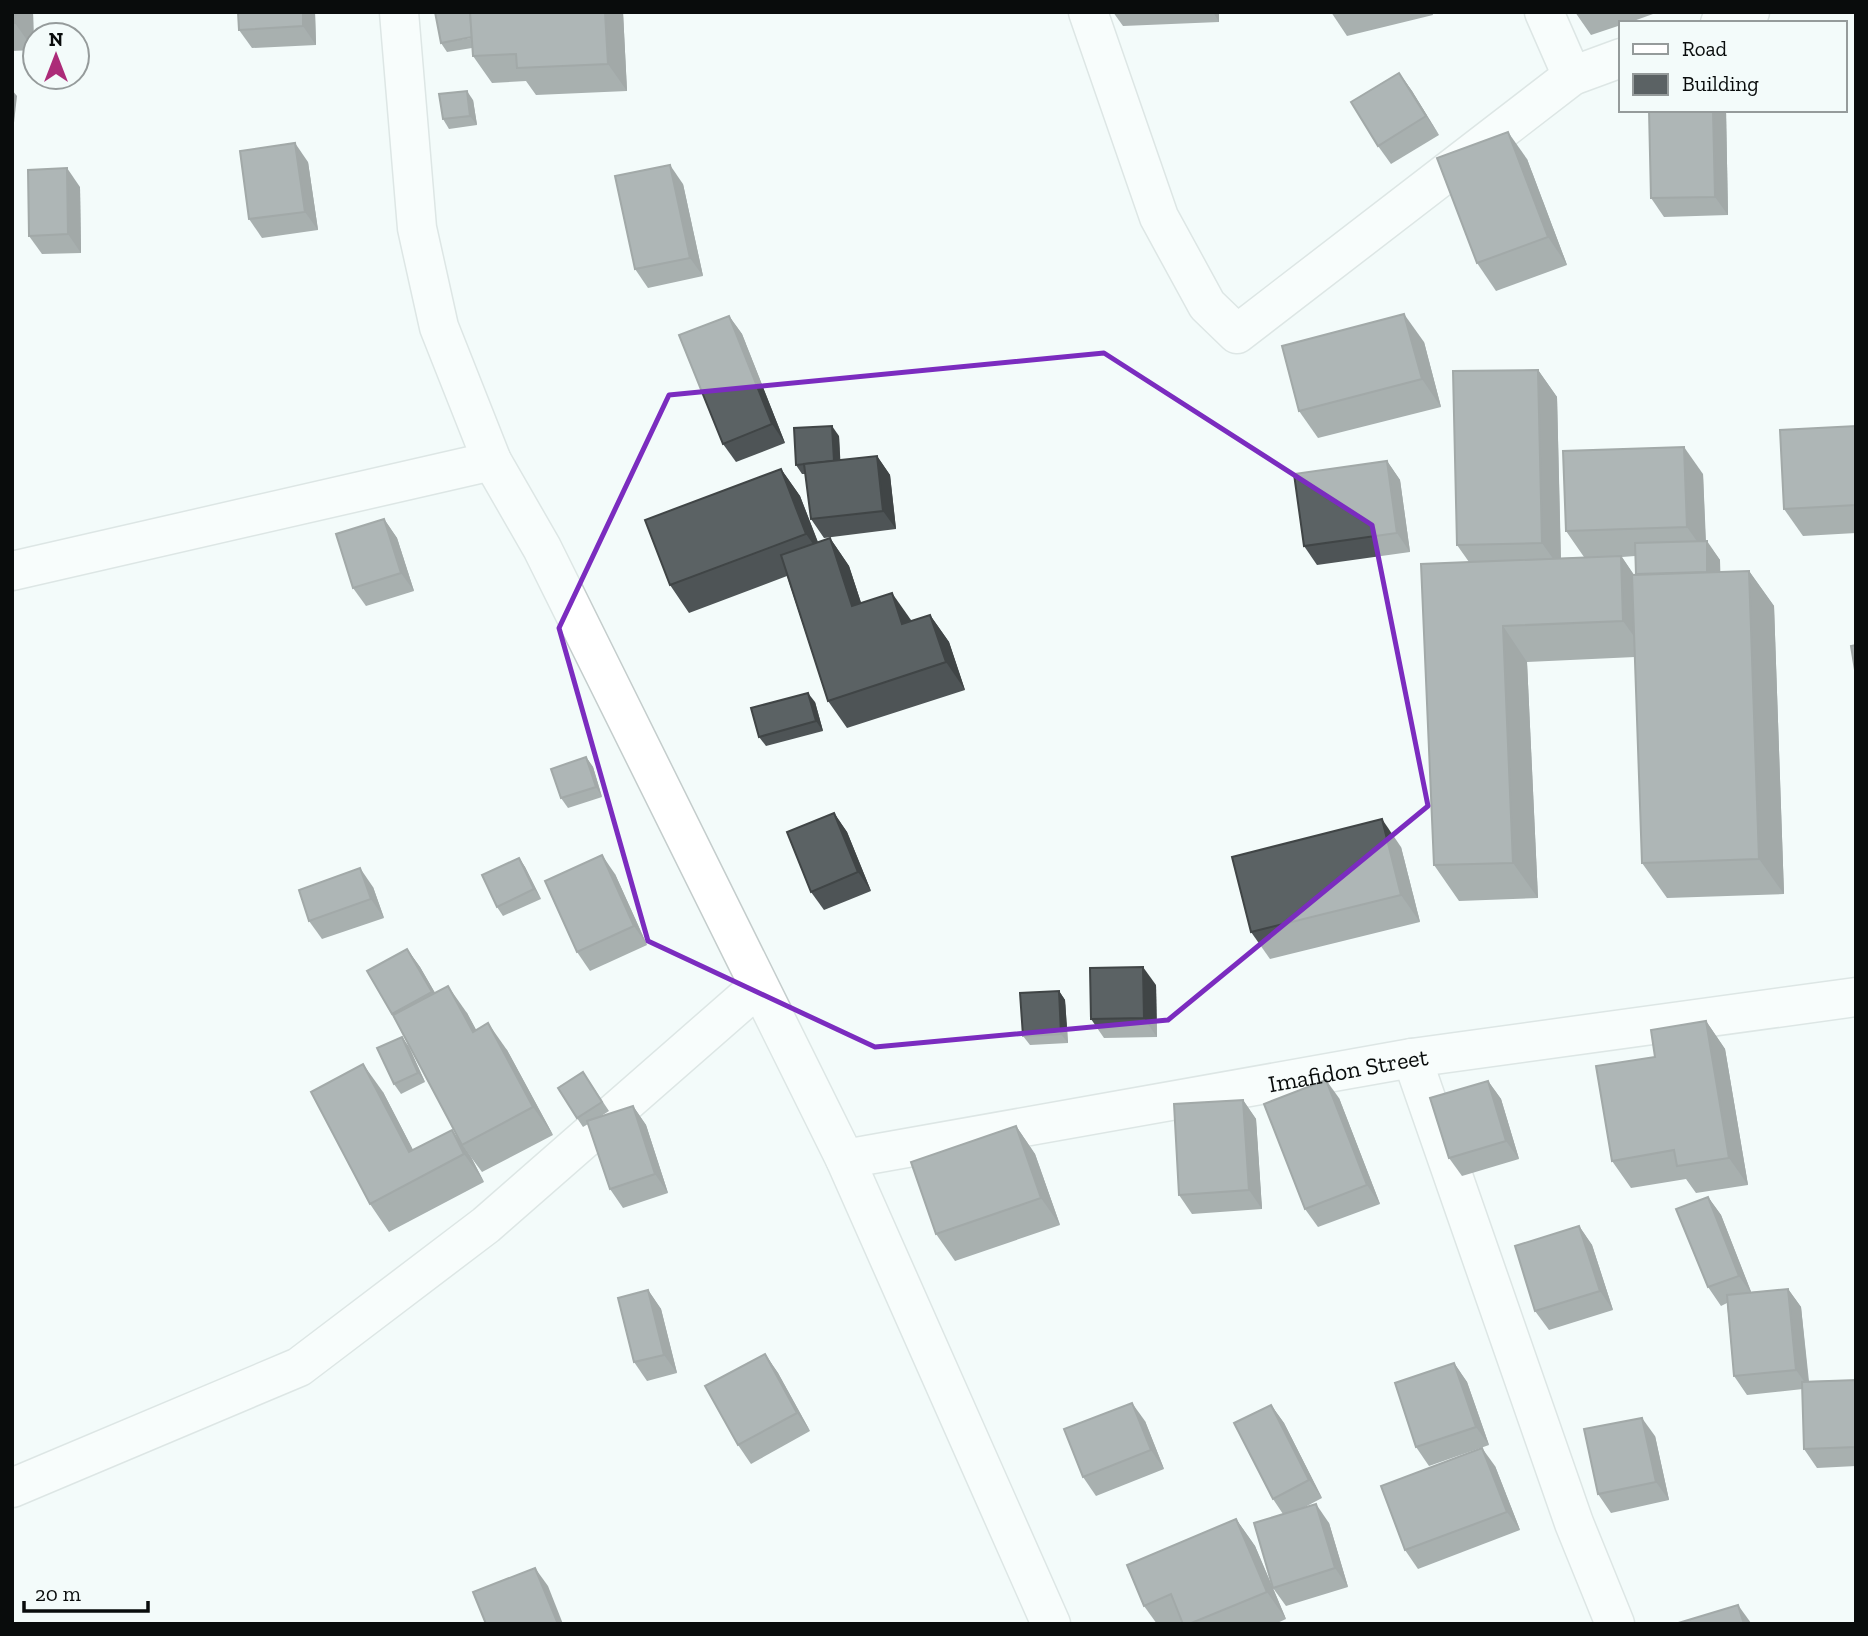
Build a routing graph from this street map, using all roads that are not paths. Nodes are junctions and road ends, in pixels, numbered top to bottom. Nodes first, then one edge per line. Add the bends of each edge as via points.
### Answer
1 (399, 12) edge
2 (1088, 12) edge
3 (1544, 12) edge
4 (1750, 12) edge
5 (1725, 21) edge
6 (1619, 59) edge
7 (1572, 76) junction
8 (492, 461) junction
9 (12, 571) edge
10 (758, 986) junction
11 (1856, 997) edge
12 (1412, 1058) junction
13 (845, 1159) junction
14 (12, 1488) edge
15 (1051, 1624) edge
16 (1615, 1624) edge

1 - 8 street via 417,228 439,327
2 - 7 street via 1159,218 1207,305 1237,334
3 - 7 street
4 - 5 street
6 - 7 street
8 - 9 street
8 - 10 street via 542,548
10 - 13 street
10 - 14 street via 486,1225 299,1367
11 - 12 street, Imafidon Street
12 - 13 street, Imafidon Street
12 - 16 street via 1574,1523
13 - 15 street

